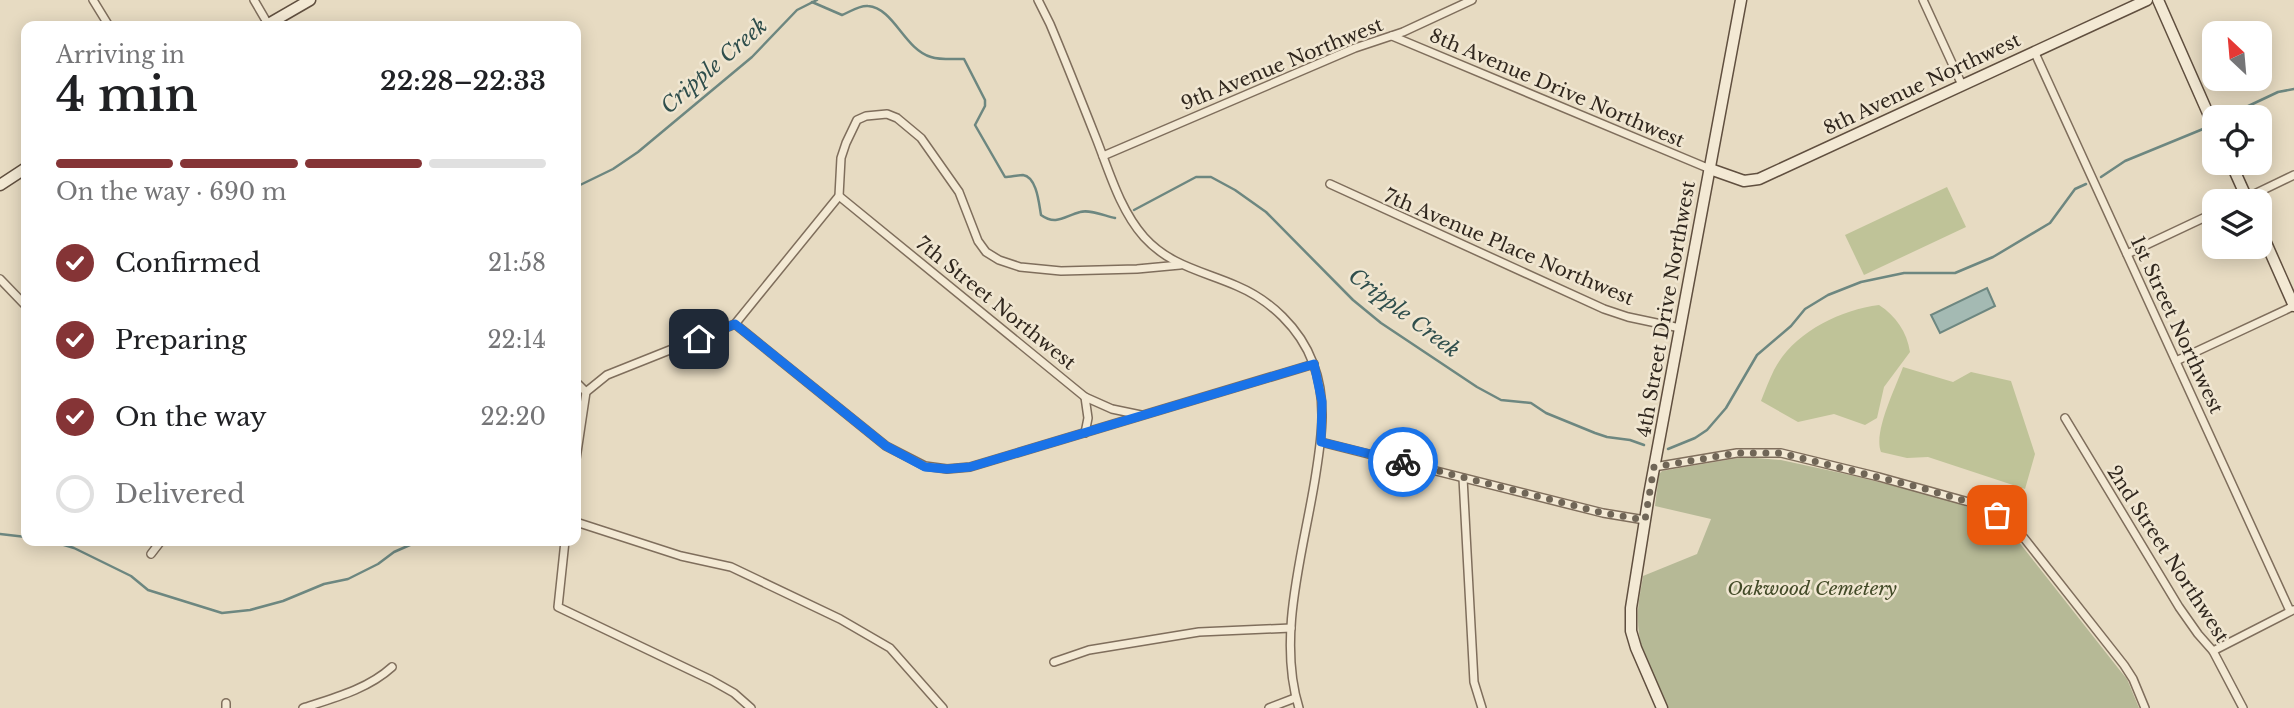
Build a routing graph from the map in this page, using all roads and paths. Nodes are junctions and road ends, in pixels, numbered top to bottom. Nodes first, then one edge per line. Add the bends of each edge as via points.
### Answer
1 (93, 0) edge
2 (254, 0) edge
3 (310, 0) edge
4 (1038, 0) edge
5 (1472, 0) edge
6 (1741, 0) edge
7 (1923, 0) edge
8 (2147, 0) edge
9 (2158, 0) edge
10 (106, 21) edge
11 (265, 21) edge
12 (274, 21) edge
13 (1392, 36) junction
14 (2034, 51) junction
15 (1962, 85) junction
16 (2204, 105) edge
17 (1103, 156) junction
18 (1710, 169) junction
19 (21, 171) edge
20 (2294, 175) edge
21 (1329, 184) dead end
22 (0, 185) edge
23 (2267, 189) edge
24 (839, 196) junction
25 (2202, 219) edge
26 (2127, 254) junction
27 (2272, 256) edge
28 (1180, 265) junction
29 (0, 279) edge
30 (21, 301) edge
31 (2294, 306) edge
32 (735, 324) junction
33 (1680, 328) junction
34 (2176, 361) junction
35 (1314, 364) junction
36 (581, 386) edge
37 (586, 391) junction
38 (1085, 397) junction
39 (1142, 415) junction
40 (2065, 418) dead end
41 (581, 425) edge
42 (1085, 433) junction
43 (1321, 442) junction
44 (1654, 467) junction
45 (1463, 478) junction
46 (1645, 520) junction
47 (581, 524) edge
48 (157, 546) edge
49 (564, 546) edge
50 (151, 554) dead end
51 (2292, 611) edge
52 (1291, 628) junction
53 (2213, 651) junction
54 (1054, 662) dead end
55 (392, 667) dead end
56 (1295, 698) junction
57 (303, 708) edge
58 (751, 708) edge
59 (943, 708) edge
60 (1269, 708) edge
61 (1298, 708) edge
62 (1482, 708) edge
63 (1662, 708) edge
64 (2145, 708) edge
65 (2243, 708) edge

1 - 10 street
2 - 11 street
3 - 12 main road
4 - 17 street
5 - 13 street, 9th Avenue Northwest
6 - 18 main road, 4th Street Drive Northwest
7 - 15 street
8 - 14 main road, 8th Avenue Northwest
9 - 16 main road
13 - 17 street, 9th Avenue Northwest
13 - 18 street, 8th Avenue Drive Northwest
14 - 15 main road, 8th Avenue Northwest
14 - 26 street, 1st Street Northwest
15 - 18 main road, 8th Avenue Northwest via 1759,178 1744,181
17 - 28 street via 1138,229
18 - 33 main road, 4th Street Drive Northwest
19 - 22 main road
20 - 23 street
21 - 33 street, 7th Avenue Place Northwest via 1604,309
24 - 28 street via 841,158 857,120 887,114 906,123 932,151 959,191 978,241 992,257 1009,265 1060,271
24 - 32 street
24 - 38 street, 7th Street Northwest
25 - 26 street
26 - 34 street, 1st Street Northwest
27 - 31 main road
28 - 35 street via 1237,286 1268,304 1294,329
29 - 30 street
31 - 34 street
32 - 37 street via 607,375
32 - 42 street via 877,440 934,468 970,467
33 - 44 main road, 4th Street Drive Northwest
34 - 51 street, 1st Street Northwest
35 - 39 street
35 - 43 street via 1322,402
36 - 37 street
37 - 41 street
38 - 39 street, 7th Street Northwest
38 - 42 street
39 - 42 street
40 - 53 street, 2nd Street Northwest via 2179,607
43 - 45 street
43 - 52 street
44 - 46 main road, 4th Street Drive Northwest
44 - 64 street via 1746,452 1781,453 1987,509 2024,538 2124,665
45 - 46 street
45 - 62 street via 1474,682
46 - 63 main road, 4th Street Drive Northwest via 1631,625
47 - 59 street via 731,567 840,619 890,648
48 - 50 street
49 - 58 street via 558,607 711,680
51 - 53 street
52 - 54 street via 1199,632 1089,650
52 - 56 street via 1289,661
53 - 65 street, 2nd Street Northwest
55 - 57 street via 380,678
56 - 60 street
56 - 61 street

